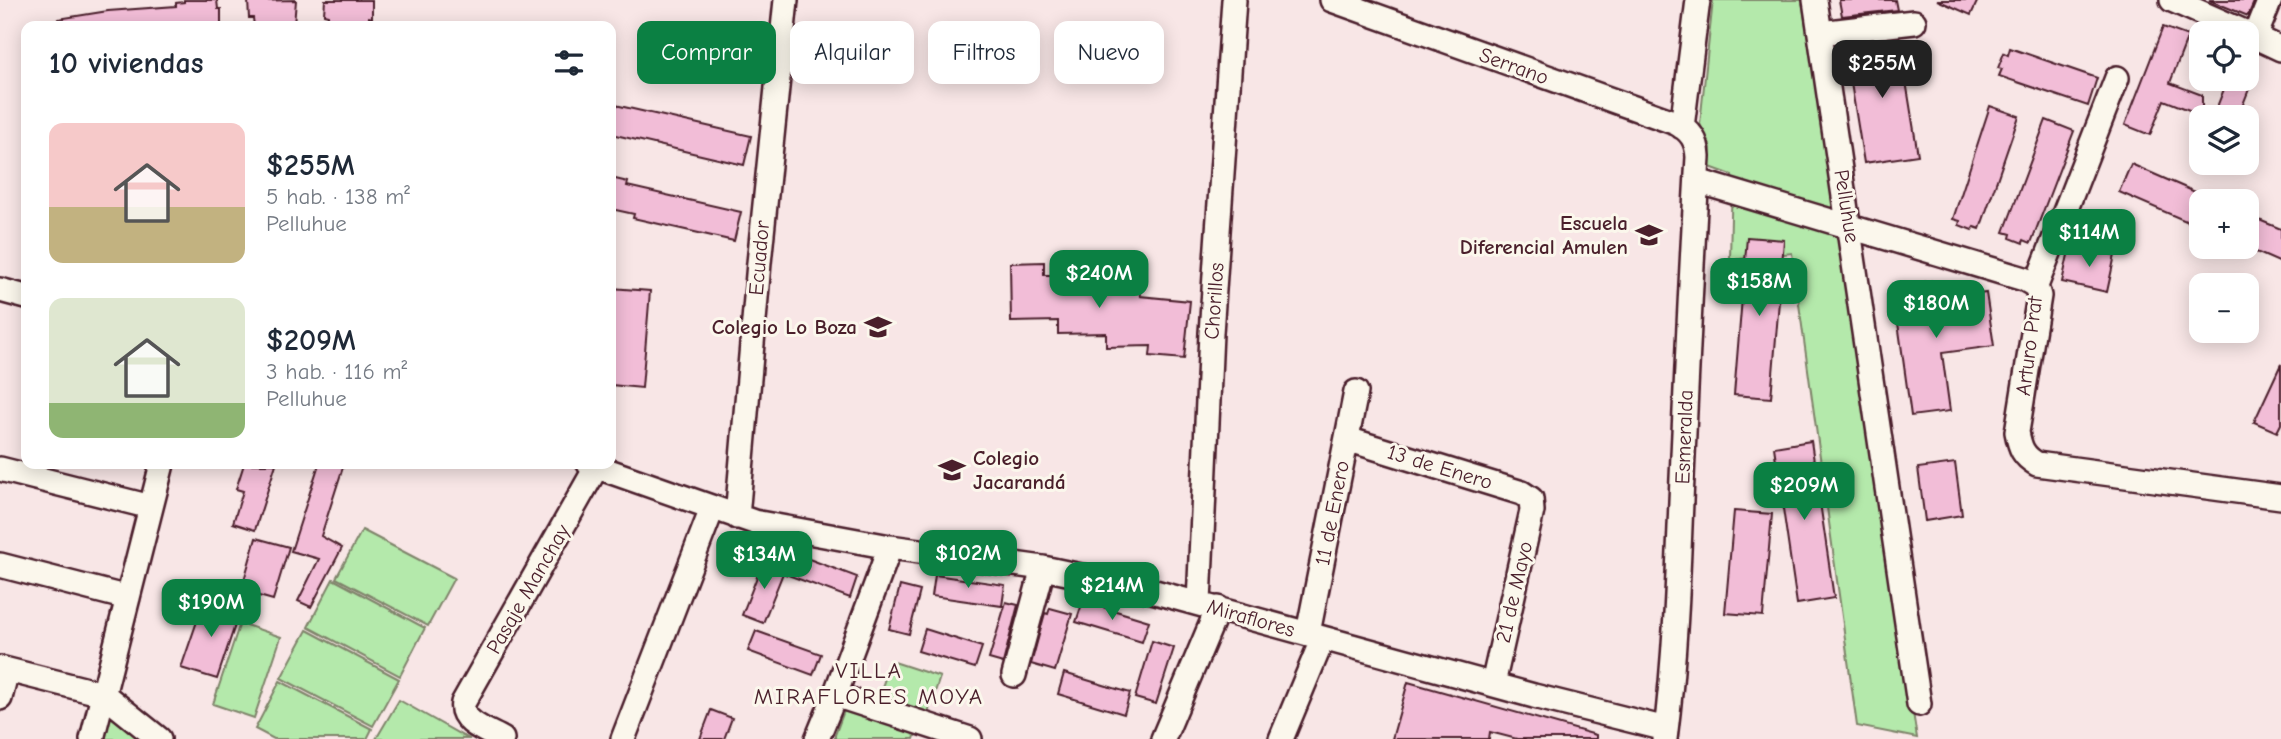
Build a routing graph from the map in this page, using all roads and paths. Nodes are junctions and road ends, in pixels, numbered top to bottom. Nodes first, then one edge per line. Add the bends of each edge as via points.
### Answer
1 (786, 0) edge
2 (1234, 0) edge
3 (1698, 0) edge
4 (1815, 0) edge
5 (2270, 0) edge
6 (2177, 1) edge
7 (1345, 2) edge
8 (2220, 21) edge
9 (2258, 21) edge
10 (1914, 22) dead end
11 (1820, 33) junction
12 (2259, 39) edge
13 (2281, 49) edge
14 (2117, 78) dead end
15 (1688, 132) junction
16 (1697, 181) junction
17 (1850, 227) junction
18 (2036, 286) junction
19 (1356, 392) dead end
20 (1347, 439) junction
21 (0, 469) edge
22 (161, 469) edge
23 (591, 469) edge
24 (604, 469) edge
25 (57, 473) edge
26 (2281, 497) edge
27 (1531, 499) joint
28 (151, 507) junction
29 (712, 509) junction
30 (737, 517) junction
31 (890, 547) junction
32 (0, 565) edge
33 (1043, 568) junction
34 (128, 597) junction
35 (1209, 605) junction
36 (1315, 636) junction
37 (4, 669) edge
38 (1014, 675) dead end
39 (1493, 684) junction
40 (103, 694) junction
41 (835, 695) junction
42 (0, 698) edge
43 (1919, 704) dead end
44 (1665, 734) edge
45 (1287, 737) edge
46 (92, 739) edge
47 (159, 739) edge
48 (502, 739) edge
49 (623, 739) edge
50 (817, 739) edge
51 (970, 739) edge
52 (1163, 739) edge

1 - 30 street, Ecuador
2 - 35 street, Chorillos via 1212,333
3 - 15 street, Esmeralda
4 - 11 street, Pelluhue
5 - 9 street
6 - 8 street
7 - 15 street, Serrano
10 - 11 street
11 - 17 street, Pelluhue
12 - 13 street
14 - 18 street
15 - 16 street, Esmeralda via 1698,150
16 - 17 street, Arturo Prat
16 - 44 street, Esmeralda
17 - 18 street, Arturo Prat
17 - 43 street, Pelluhue
18 - 26 street, Arturo Prat via 2039,296 2017,432 2026,458 2050,467
19 - 20 street, 11 de Enero
20 - 27 street, 13 de Enero
20 - 36 street, 11 de Enero
21 - 25 street
22 - 28 street
23 - 48 street, Pasaje Manchay via 463,703 469,720
24 - 29 street, Miraflores
25 - 28 street
27 - 39 street, 21 de Mayo
28 - 34 street
29 - 30 street, Miraflores
29 - 49 street
30 - 31 street, Miraflores
31 - 33 street, Miraflores
31 - 41 street
32 - 34 street
33 - 35 street, Miraflores
33 - 38 street
34 - 40 street
35 - 36 street, Miraflores
35 - 52 street, Chorillos
36 - 39 street, Miraflores
36 - 45 street, 11 de Enero
37 - 40 street
37 - 42 street
39 - 44 street, Miraflores
40 - 46 street
40 - 47 street
41 - 50 street
41 - 51 street

